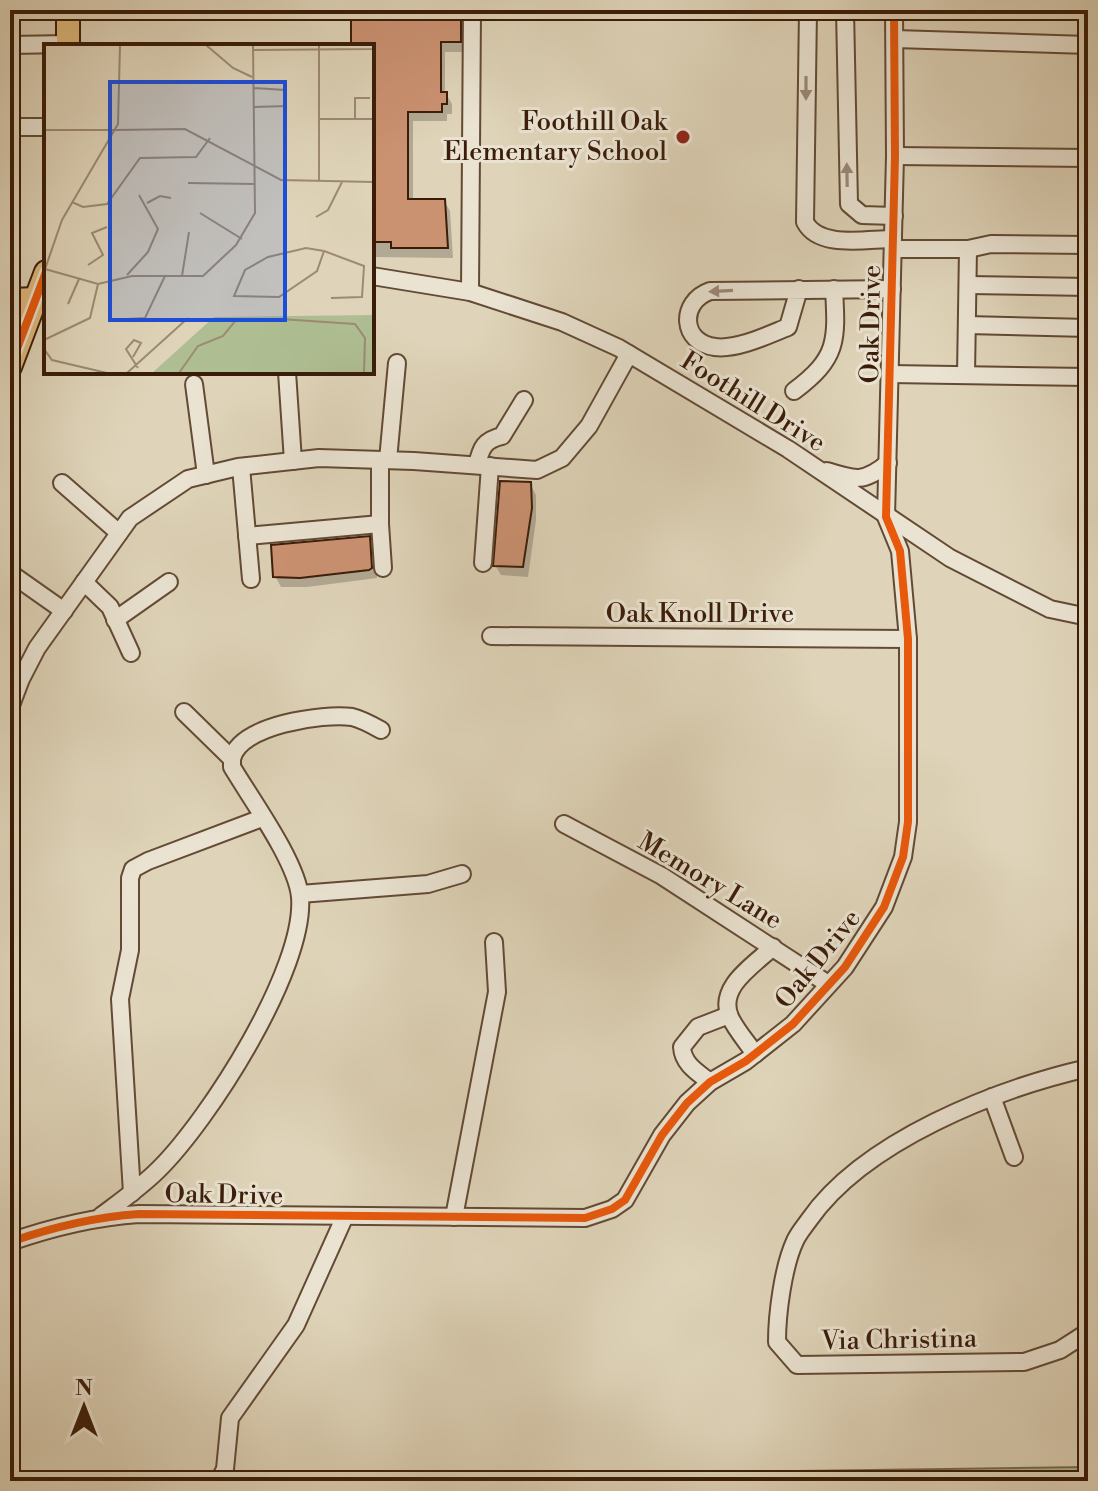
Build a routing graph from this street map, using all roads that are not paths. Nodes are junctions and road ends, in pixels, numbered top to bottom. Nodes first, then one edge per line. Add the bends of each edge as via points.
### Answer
1 (68, 10) edge
2 (472, 10) edge
3 (808, 10) edge
4 (845, 10) edge
5 (894, 10) edge
6 (895, 39) junction
7 (68, 44) edge
8 (10, 45) edge
9 (44, 45) edge
10 (1088, 45) edge
11 (10, 127) edge
12 (44, 127) edge
13 (895, 156) junction
14 (1088, 158) edge
15 (894, 216) junction
16 (893, 244) junction
17 (1088, 245) edge
18 (968, 249) junction
19 (374, 276) edge
20 (968, 285) junction
21 (1088, 287) edge
22 (799, 289) junction
23 (834, 289) junction
24 (892, 289) junction
25 (470, 292) junction
26 (41, 299) edge
27 (10, 300) edge
28 (967, 325) junction
29 (1088, 328) edge
30 (629, 354) junction
31 (397, 363) dead end
32 (10, 367) edge
33 (287, 374) edge
34 (890, 374) junction
35 (966, 375) junction
36 (1088, 377) edge
37 (194, 384) dead end
38 (794, 391) dead end
39 (524, 400) dead end
40 (384, 460) junction
41 (293, 461) junction
42 (888, 463) junction
43 (483, 466) junction
44 (811, 466) junction
45 (241, 467) junction
46 (206, 475) junction
47 (62, 483) dead end
48 (886, 517) junction
49 (380, 524) junction
50 (119, 533) junction
51 (247, 536) junction
52 (483, 563) dead end
53 (383, 568) dead end
54 (10, 573) edge
55 (251, 579) dead end
56 (84, 582) junction
57 (169, 582) dead end
58 (64, 611) junction
59 (1088, 617) edge
60 (115, 620) junction
61 (491, 636) dead end
62 (908, 639) junction
63 (131, 653) dead end
64 (12, 697) edge
65 (184, 712) dead end
66 (381, 730) dead end
67 (232, 759) junction
68 (262, 818) junction
69 (564, 824) dead end
70 (462, 874) dead end
71 (300, 894) junction
72 (494, 942) dead end
73 (773, 947) junction
74 (828, 984) junction
75 (729, 1015) junction
76 (755, 1054) junction
77 (1088, 1068) edge
78 (710, 1082) junction
79 (992, 1097) junction
80 (1014, 1157) dead end
81 (132, 1193) junction
82 (100, 1216) junction
83 (345, 1216) junction
84 (454, 1217) junction
85 (10, 1242) edge
86 (1088, 1332) edge
87 (224, 1477) edge

1 - 7 main road
2 - 25 street
3 -> 16 street via 805,222 822,239
15 -> 4 street via 862,215 849,204
5 - 6 street, Oak Drive
6 - 10 street
6 - 13 street, Oak Drive
8 - 9 street
11 - 12 street
13 - 14 street
13 - 15 street, Oak Drive
15 - 16 street, Oak Drive
16 - 18 street
16 - 24 street, Oak Drive
17 - 18 street via 991,244
18 - 20 street
19 - 25 street, Foothill Drive
20 - 21 street
20 - 28 street
22 -> 22 street via 710,291 691,305 689,328 698,340 715,347 771,334 788,327
22 - 23 street
23 - 24 street
23 - 38 street via 829,354 819,372
24 - 34 street, Oak Drive
25 - 30 street, Foothill Drive via 562,322
26 - 27 main road
26 - 32 main road
28 - 29 street
28 - 35 street
30 - 43 street via 589,426 562,458 537,470
30 - 44 street, Foothill Drive
31 - 40 street
33 - 41 street
34 - 35 street
34 - 42 street, Oak Drive
35 - 36 street
37 - 46 street
39 - 43 street via 502,436 482,447
40 - 41 street
40 - 43 street
40 - 49 street
41 - 45 street
42 - 44 street via 874,475 853,479
42 - 48 street, Oak Drive
43 - 52 street
44 - 48 street, Foothill Drive
45 - 46 street
45 - 51 street
46 - 50 street via 188,479 130,518
47 - 50 street
48 - 59 street, Foothill Drive via 1028,599
48 - 62 street, Oak Drive via 900,551
49 - 51 street
49 - 53 street
50 - 56 street
51 - 55 street
54 - 58 street
56 - 58 street
56 - 60 street via 110,607
57 - 60 street
58 - 64 street
60 - 63 street
61 - 62 street, Oak Knoll Drive
62 - 74 street, Oak Drive via 908,822 903,857 884,907
65 - 67 street
66 - 67 street via 354,717 313,716 242,742
67 - 68 street
68 - 71 street
68 - 81 street via 133,869 130,950 120,999
69 - 73 street, Memory Lane via 662,876
70 - 71 street via 428,884
71 - 81 street via 299,925 276,988 237,1066 190,1132
72 - 84 street via 497,992
73 - 74 street, Memory Lane
73 - 75 street via 732,985
74 - 76 street, Oak Drive via 793,1024
75 - 76 street
75 - 78 street via 698,1027 682,1047 688,1065
76 - 78 street, Oak Drive
77 - 79 street, Via Christina
78 - 84 street, Oak Drive via 662,1135 625,1200 612,1209 585,1218
79 - 80 street
79 - 86 street, Via Christina via 878,1157 845,1179 818,1207 795,1240 777,1311 777,1342 797,1365 1000,1363 1024,1362 1060,1350
81 - 82 street
82 - 83 street, Oak Drive
82 - 85 street, Oak Drive
83 - 84 street, Oak Drive
83 - 87 street via 296,1325 230,1418

